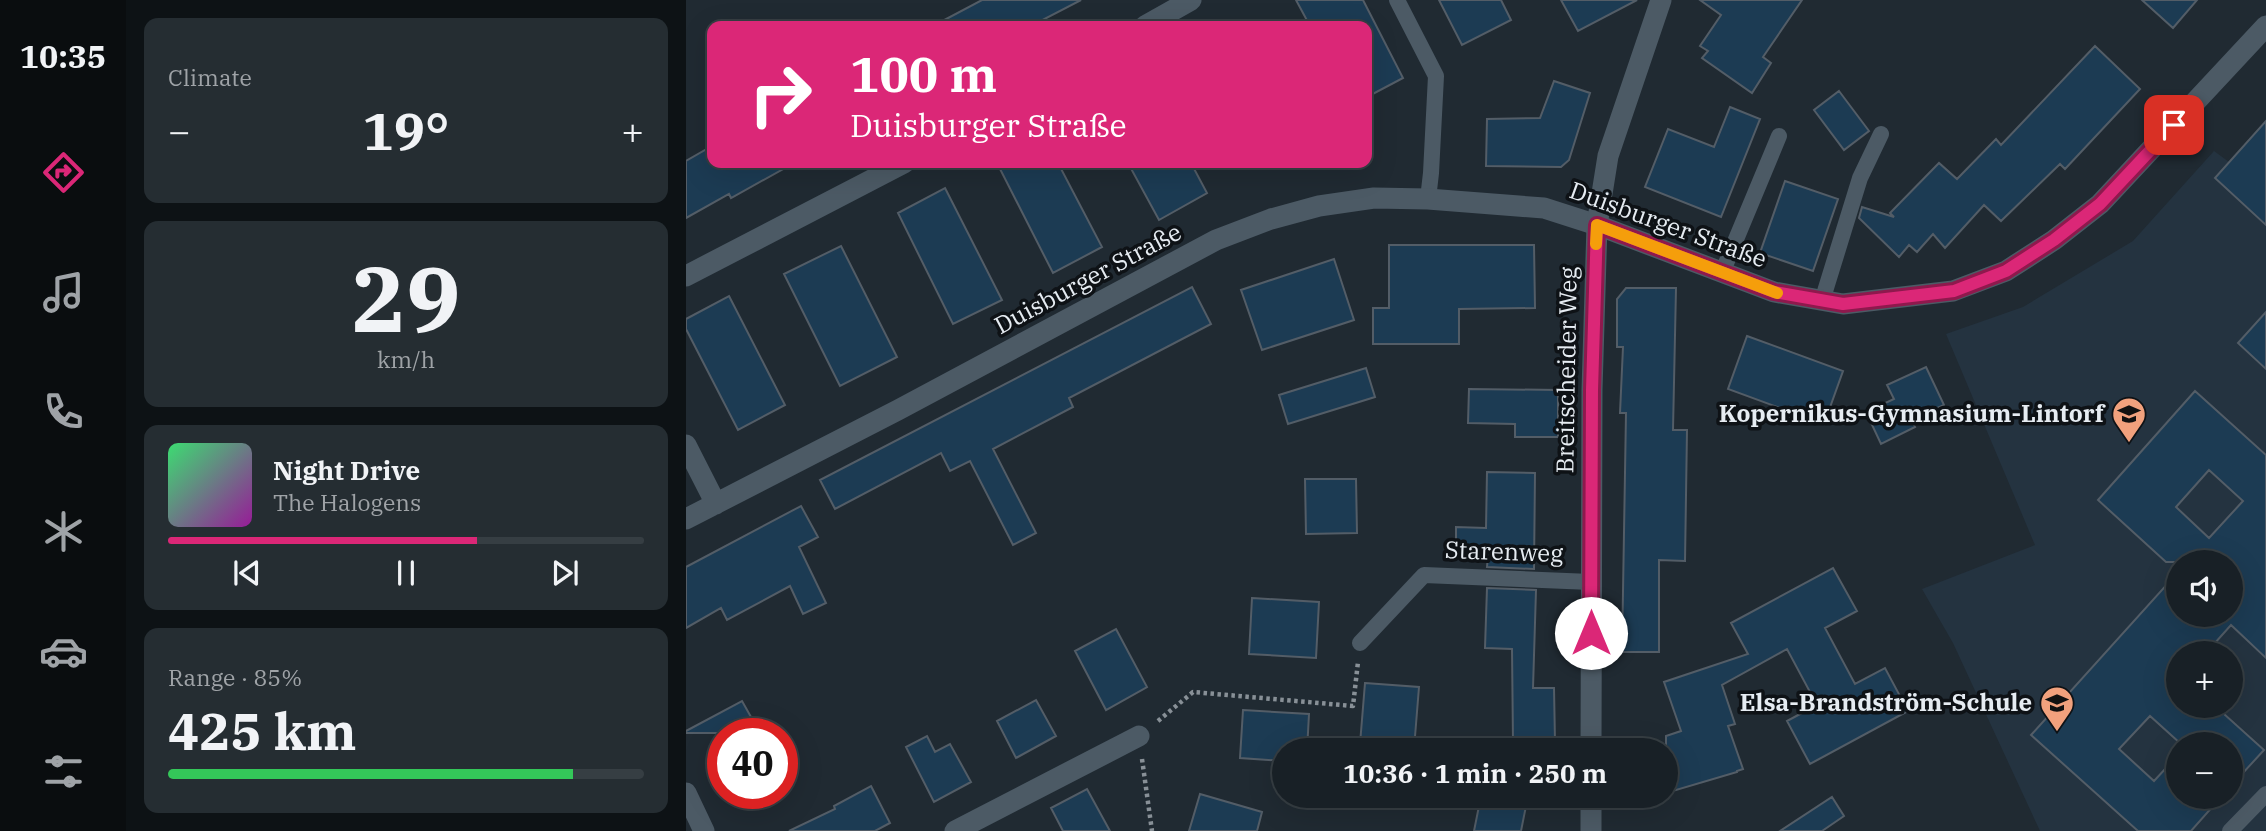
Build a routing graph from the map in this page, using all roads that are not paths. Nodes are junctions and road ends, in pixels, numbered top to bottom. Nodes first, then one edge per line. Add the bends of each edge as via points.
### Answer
1 (1191, 0) edge
2 (1397, 0) edge
3 (1661, 0) edge
4 (1154, 21) edge
5 (2266, 26) edge
6 (1881, 134) dead end
7 (1779, 136) dead end
8 (894, 168) edge
9 (1428, 199) junction
10 (1597, 225) junction
11 (1722, 273) junction
12 (686, 276) edge
13 (1822, 301) junction
14 (686, 445) edge
15 (716, 504) junction
16 (686, 519) edge
17 (1591, 582) junction
18 (1360, 643) road end
19 (1139, 736) road end
20 (1591, 738) edge
21 (686, 793) edge
22 (2266, 794) edge
23 (1591, 808) edge
24 (704, 831) edge
25 (955, 831) edge
26 (1591, 831) edge
27 (2230, 831) edge

1 - 4 street
2 - 9 lane via 1436,76
3 - 10 street, Breitscheider Weg via 1608,156
5 - 13 street, Duisburger Straße via 2100,204 2006,271 1954,291 1843,304
6 - 13 lane via 1860,178
7 - 11 lane
8 - 12 street
9 - 10 street, Duisburger Straße via 1544,208
9 - 15 street, Duisburger Straße via 1374,198 1319,206 1216,240
10 - 11 street, Duisburger Straße
10 - 17 street, Breitscheider Weg
11 - 13 street, Duisburger Straße via 1774,292
14 - 15 street
15 - 16 street, Duisburger Straße
17 - 18 lane, Starenweg via 1424,575
17 - 20 street, Breitscheider Weg
19 - 25 street
21 - 24 street
22 - 27 lane
23 - 26 street

